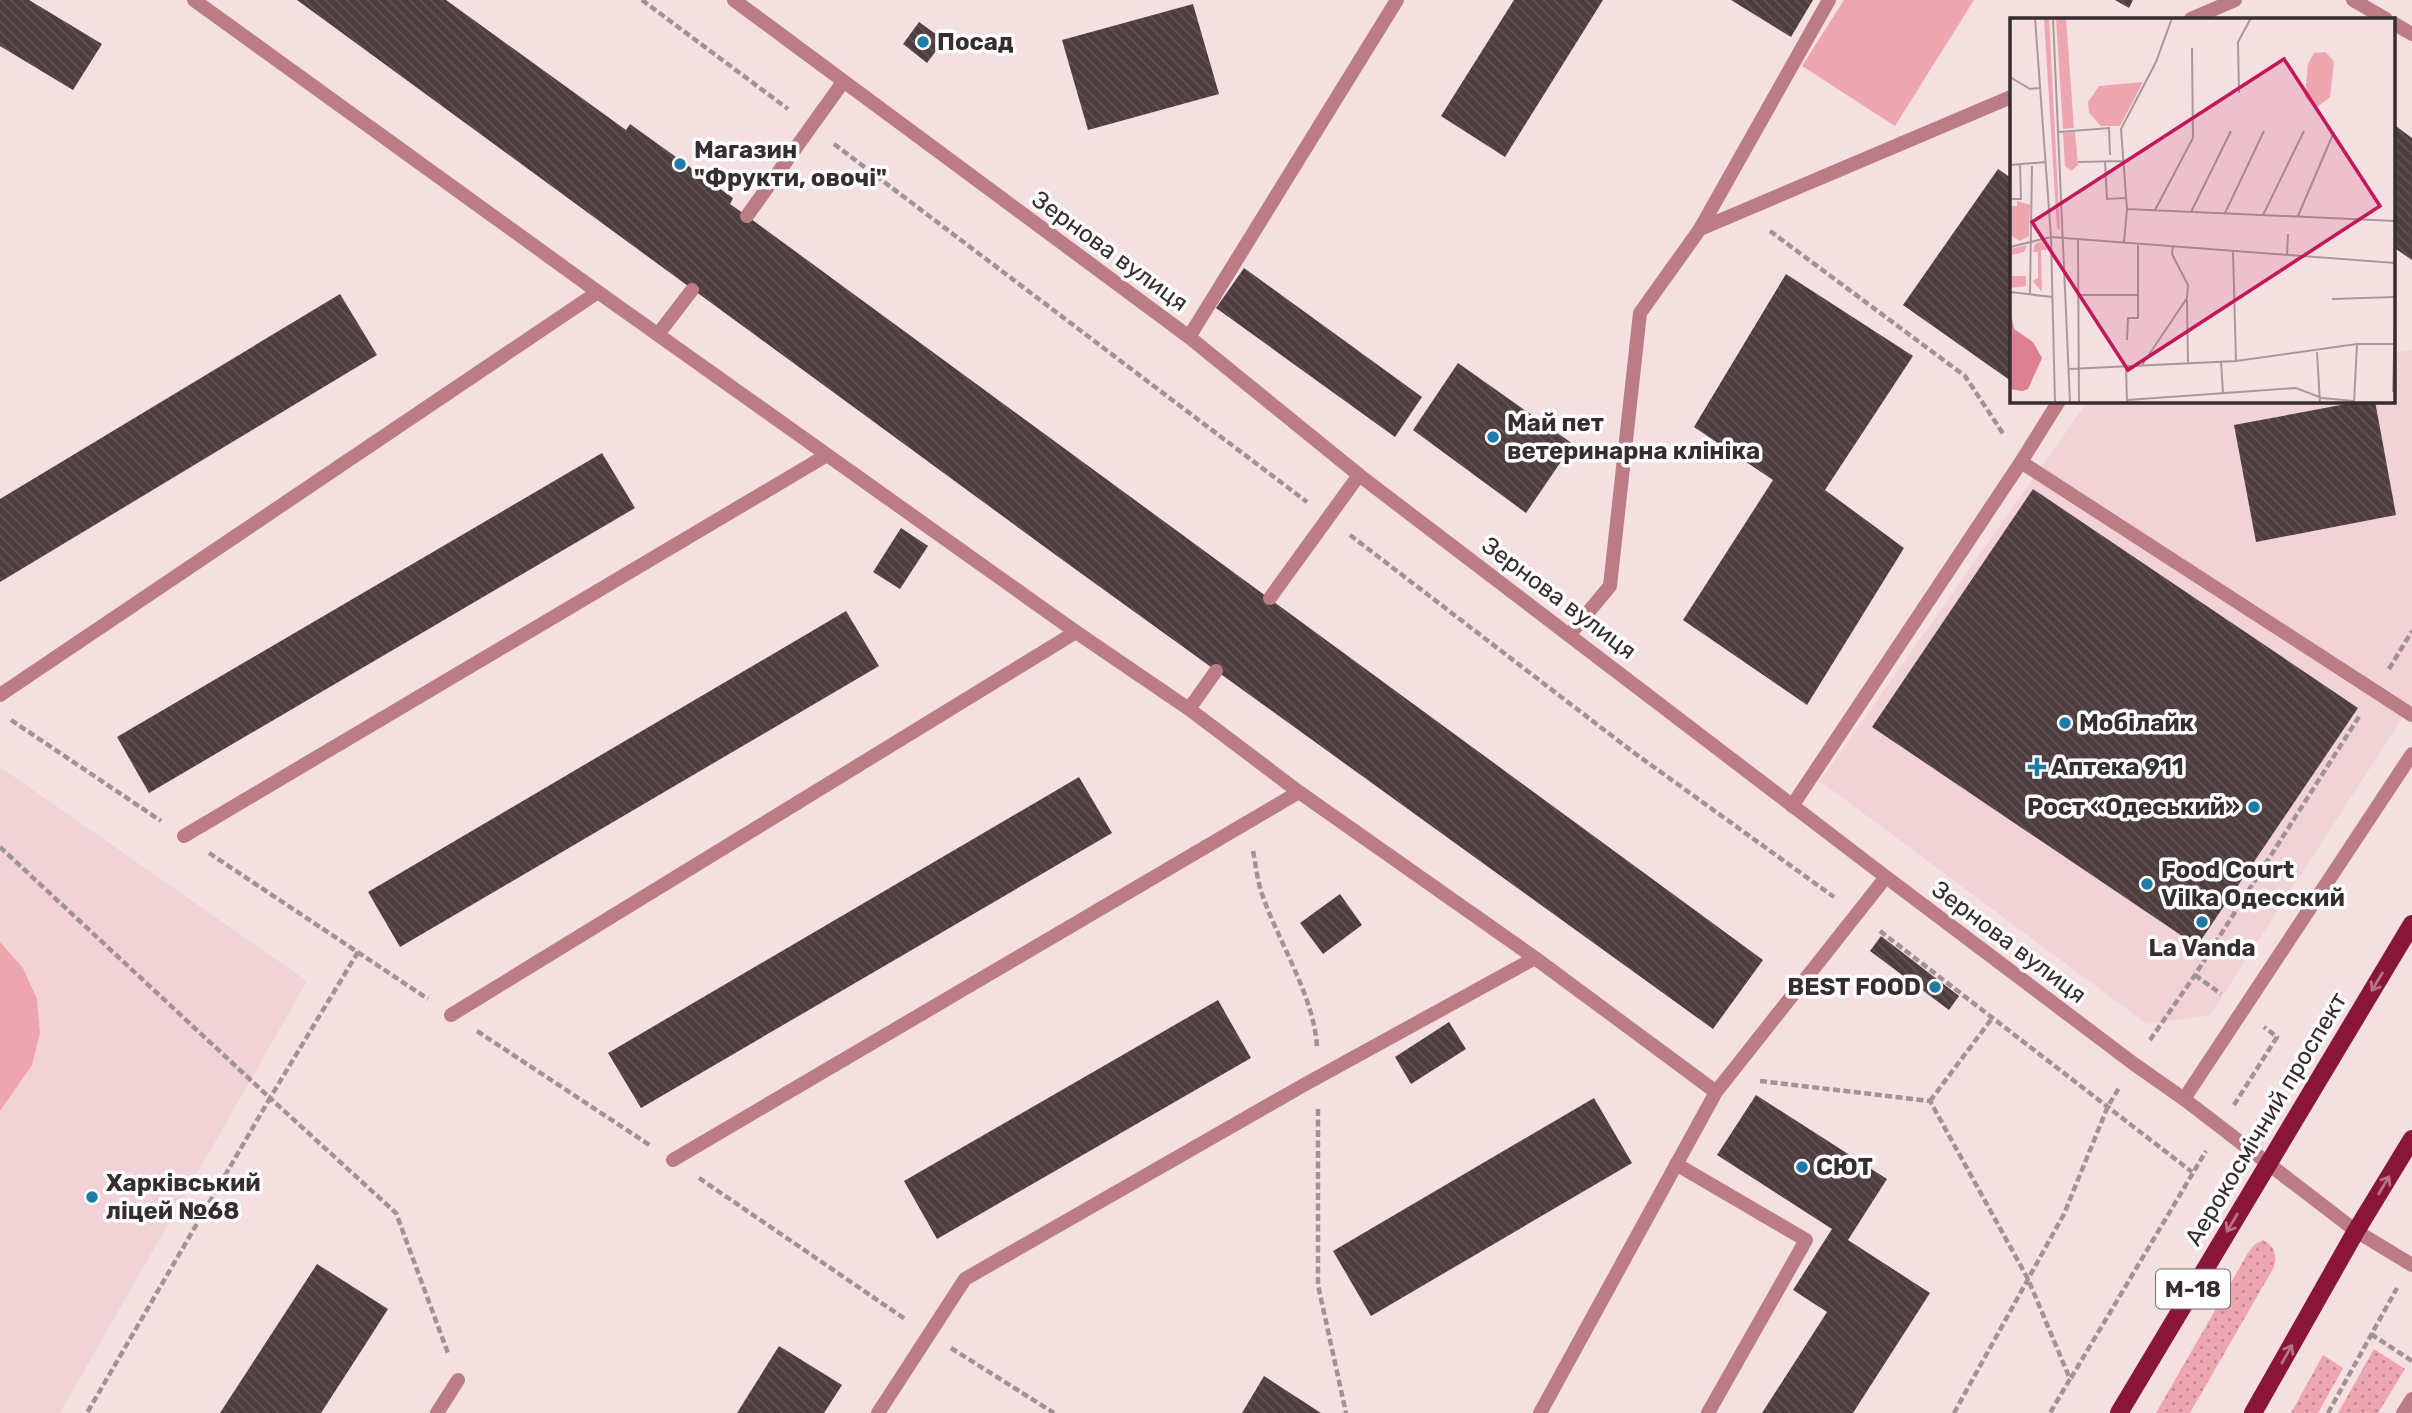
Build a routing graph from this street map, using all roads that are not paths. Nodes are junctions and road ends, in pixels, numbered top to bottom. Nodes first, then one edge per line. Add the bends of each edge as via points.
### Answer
1 (194, 0) edge
2 (734, 0) edge
3 (1397, 0) edge
4 (1829, 0) edge
5 (2235, 0) edge
6 (2353, 0) edge
7 (2193, 18) edge
8 (2384, 18) edge
9 (2394, 24) edge
10 (2412, 34) edge
11 (843, 82) junction
12 (2010, 97) edge
13 (747, 216) dead end
14 (1700, 229) junction
15 (692, 290) dead end
16 (598, 292) junction
17 (659, 333) junction
18 (1189, 337) junction
19 (2058, 402) edge
20 (827, 454) junction
21 (2021, 462) junction
22 (1359, 475) junction
23 (1270, 598) dead end
24 (1076, 632) junction
25 (1570, 634) junction
26 (1216, 671) dead end
27 (0, 695) edge
28 (1189, 709) junction
29 (2412, 715) edge
30 (2412, 754) edge
31 (1299, 792) junction
32 (1792, 806) junction
33 (184, 836) road end
34 (1886, 877) junction
35 (2412, 923) edge
36 (1535, 958) junction
37 (451, 1015) road end
38 (1716, 1093) junction
39 (2184, 1099) junction
40 (2412, 1139) edge
41 (673, 1160) road end
42 (1676, 1164) junction
43 (2267, 1164) junction
44 (2356, 1231) junction
45 (2411, 1265) edge
46 (458, 1380) road end
47 (2412, 1399) edge
48 (437, 1413) edge
49 (878, 1413) edge
50 (1540, 1413) edge
51 (1708, 1413) edge
52 (2119, 1413) edge
53 (2253, 1413) edge
54 (2403, 1413) edge

1 - 16 street
2 - 11 street, Зернова вулиця
3 - 18 street
4 - 14 street
5 - 7 street
6 - 8 street
9 - 10 street
11 - 13 street
11 - 18 street, Зернова вулиця
12 - 14 street
14 - 25 street via 1640,313 1610,586
15 - 17 street
16 - 17 street
16 - 27 street
17 - 20 street
18 - 22 street, Зернова вулиця
19 - 21 street
20 - 24 street
20 - 33 street
21 - 29 street
21 - 32 street
22 - 23 street
22 - 25 street, Зернова вулиця
24 - 28 street
24 - 37 street
25 - 32 street, Зернова вулиця
26 - 28 street
28 - 31 street
30 - 39 street
31 - 36 street
31 - 41 street
32 - 34 street, Зернова вулиця
34 - 38 street
34 - 39 street, Зернова вулиця
35 -> 43 main road, Аерокосмічний проспект / М-18
36 - 38 street
36 - 49 street via 964,1279
38 - 42 street
39 - 43 street, Зернова вулиця
44 -> 40 main road
42 - 50 street
42 - 51 street via 1805,1240
43 - 44 street, Зернова вулиця
43 -> 52 main road, Аерокосмічний проспект / М-18
44 - 45 street, Зернова вулиця
53 -> 44 main road
46 - 48 street
47 - 54 street

